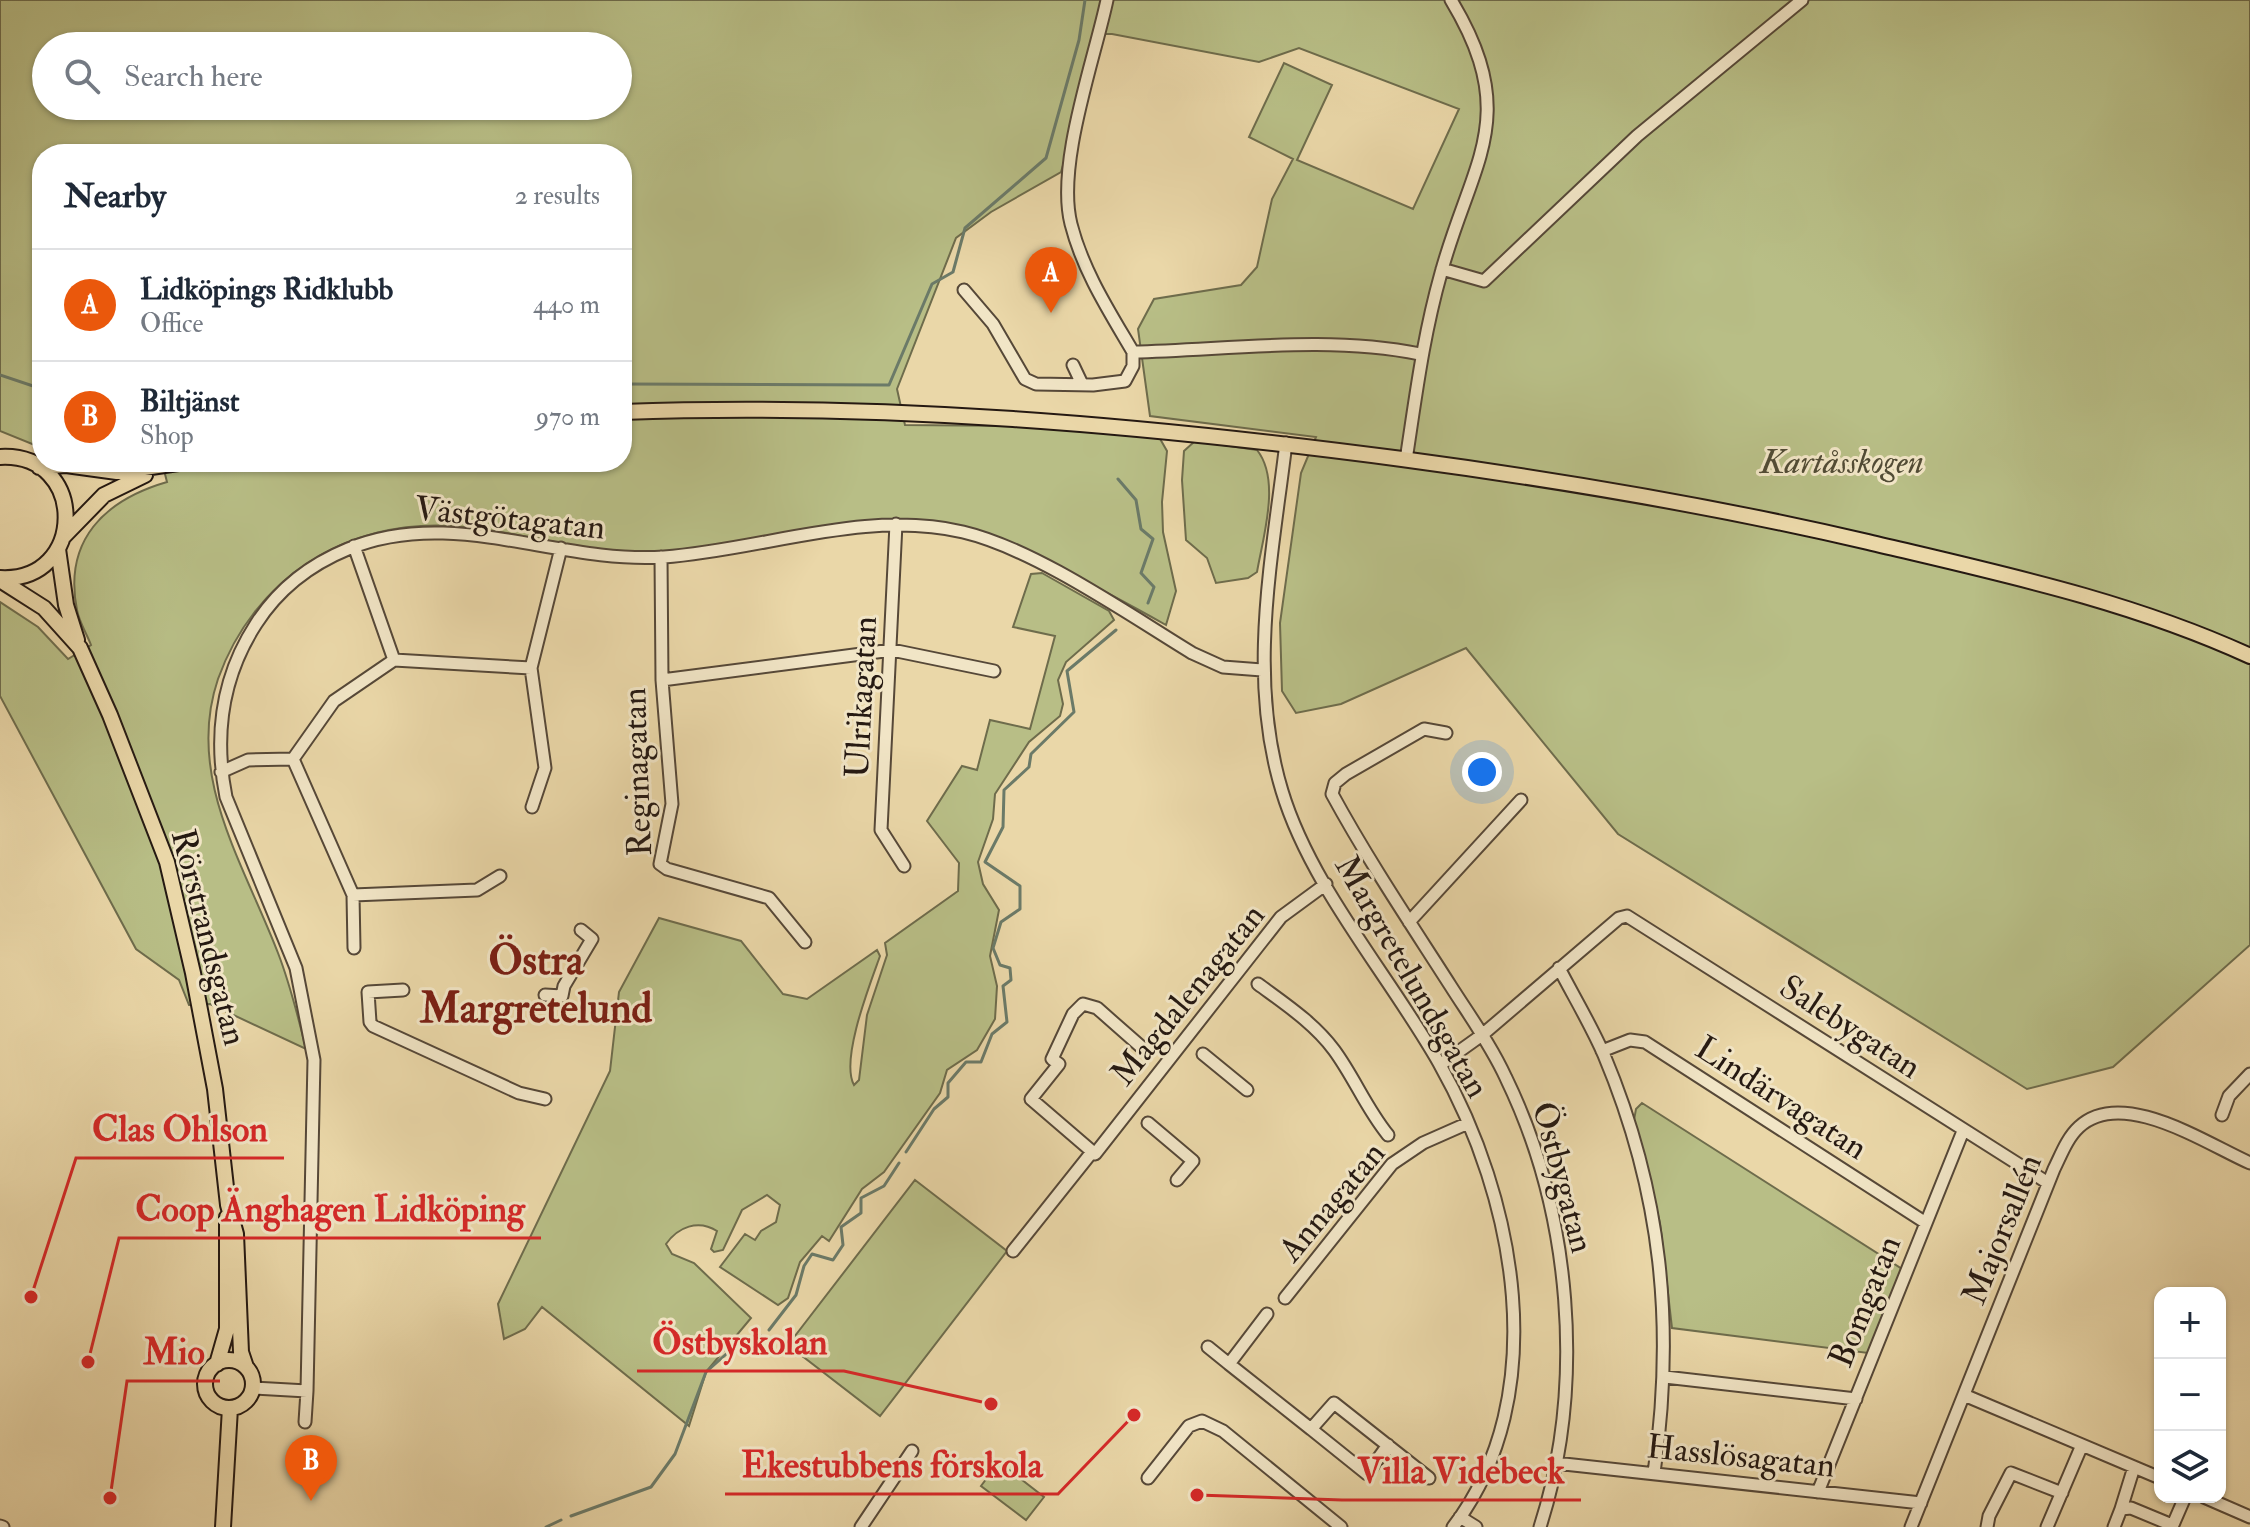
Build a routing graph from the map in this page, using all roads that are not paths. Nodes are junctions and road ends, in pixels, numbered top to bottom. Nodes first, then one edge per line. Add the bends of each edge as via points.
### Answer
1 (1107, 0) edge
2 (1451, 0) edge
3 (1802, 0) edge
4 (1442, 269) junction
5 (964, 290) dead end
6 (1133, 352) junction
7 (1420, 354) junction
8 (1073, 365) dead end
9 (1082, 384) junction
10 (632, 412) edge
11 (1286, 443) junction
12 (0, 444) edge
13 (6, 457) edge
14 (1406, 460) junction
15 (32, 465) edge
16 (45, 472) edge
17 (154, 472) edge
18 (896, 524) junction
19 (61, 543) junction
20 (354, 546) junction
21 (561, 548) junction
22 (661, 557) junction
23 (0, 579) edge
24 (80, 648) junction
25 (892, 650) junction
26 (2250, 656) edge
27 (394, 660) junction
28 (531, 668) junction
29 (1262, 670) junction
30 (994, 671) dead end
31 (662, 680) junction
32 (1446, 733) dead end
33 (293, 759) junction
34 (221, 772) junction
35 (1521, 800) dead end
36 (532, 807) dead end
37 (904, 866) dead end
38 (500, 876) dead end
39 (1326, 884) junction
40 (353, 895) junction
41 (1409, 922) junction
42 (581, 930) dead end
43 (805, 942) dead end
44 (354, 948) dead end
45 (1559, 968) junction
46 (1258, 984) dead end
47 (403, 990) dead end
48 (545, 995) dead end
49 (1482, 1035) junction
50 (1602, 1051) junction
51 (1147, 1052) dead end
52 (1203, 1054) dead end
53 (1440, 1065) junction
54 (2250, 1074) edge
55 (1247, 1090) dead end
56 (545, 1099) dead end
57 (2222, 1115) dead end
58 (1148, 1123) dead end
59 (1466, 1124) junction
60 (1963, 1131) junction
61 (1388, 1135) dead end
62 (1096, 1150) junction
63 (2250, 1163) edge
64 (1177, 1180) dead end
65 (2048, 1183) junction
66 (228, 1205) junction
67 (1926, 1223) junction
68 (1013, 1251) dead end
69 (1285, 1298) dead end
70 (1267, 1314) dead end
71 (1208, 1347) dead end
72 (217, 1364) junction
73 (1229, 1364) junction
74 (246, 1367) junction
75 (1665, 1377) junction
76 (253, 1388) junction
77 (307, 1391) junction
78 (1964, 1395) junction
79 (1856, 1399) junction
80 (230, 1408) junction
81 (305, 1422) dead end
82 (1311, 1429) junction
83 (1388, 1445) junction
84 (2082, 1445) junction
85 (912, 1451) dead end
86 (1555, 1463) junction
87 (2134, 1467) junction
88 (1654, 1473) junction
89 (2154, 1475) edge
90 (1148, 1478) dead end
91 (1429, 1478) dead end
92 (1818, 1492) junction
93 (2062, 1493) junction
94 (1921, 1503) junction
95 (2182, 1503) edge
96 (2218, 1503) edge
97 (2121, 1509) junction
98 (2250, 1517) edge
99 (1457, 1522) edge
100 (2172, 1526) edge
101 (223, 1527) edge
102 (861, 1527) edge
103 (1341, 1527) edge
104 (1476, 1527) edge
105 (1540, 1527) edge
106 (1911, 1527) edge
107 (1987, 1527) edge
108 (2047, 1527) edge
109 (2114, 1527) edge

1 - 6 street via 1077,127 1068,195 1081,254
2 - 4 street via 1469,29 1480,62 1488,121 1482,158
3 - 4 street via 1637,136 1484,281
4 - 7 street
5 - 9 street via 993,324 1025,379 1036,384
6 - 7 street via 1338,347
6 - 9 street via 1125,381
7 - 14 street
8 - 9 street
10 - 11 main road via 983,418 1153,428
11 - 14 main road
11 - 29 street, Margretelundsgatan
12 - 13 main road
13 - 15 main road
14 - 26 main road via 1602,487 1776,521 2107,600
16 - 19 main road, Rörstrandsgatan via 66,505
17 - 19 main road via 104,495
18 - 22 street, Västgötagatan
18 - 25 street, Ulrikagatan
18 - 29 street, Västgötagatan via 962,532 1006,547 1192,653 1223,667
19 - 23 main road via 36,570
19 - 24 main road, Rörstrandsgatan via 66,605
20 - 21 street, Västgötagatan via 426,531
20 - 27 street
20 - 34 street, Västgötagatan via 293,580 250,633 224,700
21 - 22 street, Västgötagatan
21 - 28 street
22 - 31 street, Reginagatan
23 - 24 main road, Rörstrandsgatan via 44,608
24 - 66 main road, Rörstrandsgatan via 167,862 215,1089
25 - 30 street
25 - 31 street
25 - 37 street, Ulrikagatan via 881,830
27 - 28 street
27 - 33 street via 334,701
28 - 36 street via 545,768
29 - 39 street, Margretelundsgatan via 1264,715 1279,782 1294,826
31 - 43 street, Reginagatan via 672,804 660,864 769,898
32 - 41 street, Östbygatan via 1424,729 1346,774 1332,794
33 - 34 street via 248,760
33 - 40 street
34 - 77 street, Västgötagatan via 231,815 296,968 312,1047 316,1106
35 - 41 street
38 - 40 street via 477,890
39 - 53 street, Margretelundsgatan
39 - 62 street, Magdalenagatan via 1281,917
40 - 44 street
41 - 49 street, Östbygatan
42 - 48 street via 592,939 562,996
45 - 49 street
45 - 50 street
45 - 60 street, Salebygatan via 1623,916
46 - 61 street via 1332,1047
47 - 56 street via 368,992 373,1026 519,1093
49 - 53 street
49 - 86 street, Östbygatan via 1506,1077 1536,1151 1559,1256 1565,1357
50 - 67 street, Lindärvagatan via 1630,1040 1645,1042
50 - 75 street via 1633,1132 1654,1225 1664,1298
51 - 62 street via 1097,1008 1083,1004 1073,1014 1052,1059 1059,1064 1031,1099
52 - 55 street
53 - 59 street, Margretelundsgatan
54 - 57 street via 2229,1096
58 - 64 street via 1193,1161
59 - 69 street, Annagatan via 1392,1164
59 - 99 street, Margretelundsgatan via 1496,1202 1512,1285 1514,1339 1499,1435 1483,1478
60 - 65 street, Salebygatan
60 - 67 street, Bomgatan
62 - 68 street, Magdalenagatan
63 - 65 street, Majorsallén via 2150,1118 2112,1112 2079,1126
65 - 78 street, Majorsallén
66 - 72 main road, Rörstrandsgatan via 227,1329
66 - 74 main road, Rörstrandsgatan via 236,1234
67 - 79 street, Bomgatan
70 - 73 street
71 - 73 street
72 - 74 main road via 232,1360
72 - 80 main road, Rörstrandsgatan via 208,1374 206,1388 215,1403
73 - 82 street
74 - 76 main road, Rörstrandsgatan
75 - 79 street
75 - 88 street
76 - 77 street
76 - 80 main road via 245,1402
77 - 81 street, Västgötagatan
78 - 84 street
78 - 94 street, Majorsallén
79 - 92 street, Bomgatan
80 - 101 main road
82 - 83 street via 1334,1403
82 - 83 street via 1367,1474
83 - 91 street
84 - 87 street
84 - 93 street
85 - 102 street
86 - 88 street, Hasslösagatan
86 - 105 street, Östbygatan
87 - 89 street
87 - 97 street
88 - 92 street, Hasslösagatan
90 - 103 street via 1189,1426 1208,1423
92 - 94 street, Hasslösagatan
93 - 107 street via 2011,1473
93 - 108 street
94 - 106 street, Majorsallén
95 - 100 street
96 - 98 street
97 - 100 street via 2131,1508
97 - 109 street
99 - 104 street

